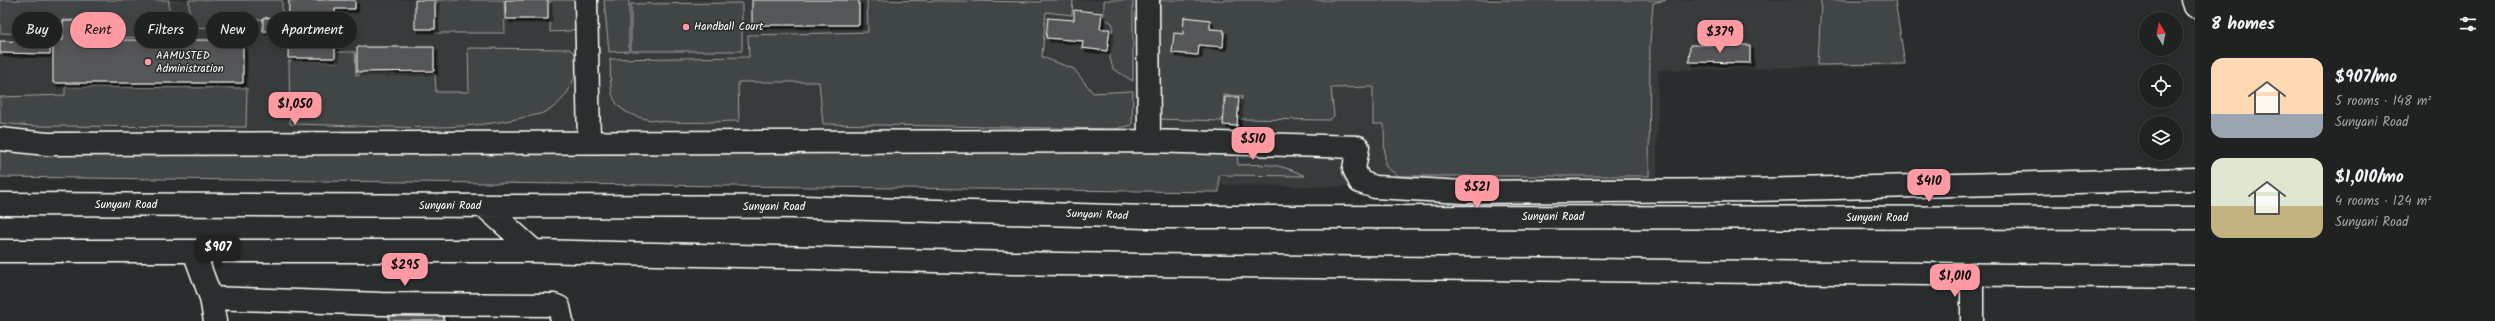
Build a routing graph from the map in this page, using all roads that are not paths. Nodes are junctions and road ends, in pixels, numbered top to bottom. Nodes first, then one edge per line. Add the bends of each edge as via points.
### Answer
1 (586, 0) edge
2 (1148, 0) edge
3 (2193, 0) edge
4 (2195, 6) edge
5 (0, 139) edge
6 (1149, 141) junction
7 (589, 142) junction
8 (2195, 179) edge
9 (0, 204) edge
10 (484, 206) junction
11 (2195, 218) edge
12 (0, 251) edge
13 (534, 251) junction
14 (194, 252) junction
15 (1972, 274) junction
16 (2195, 276) edge
17 (211, 298) junction
18 (215, 321) edge
19 (562, 321) edge
20 (1972, 321) edge

1 - 7 main road
2 - 6 main road
3 - 4 main road
5 - 7 main road via 47,144
6 - 7 main road
6 - 8 main road via 1358,147 1354,169 1360,182 1375,187 1464,192 1755,190
9 - 10 main road, Sunyani Road
10 - 11 main road, Sunyani Road via 803,207 1146,217
10 - 13 main road
12 - 14 main road
13 - 14 main road
13 - 15 main road via 1057,264
14 - 17 main road
15 - 16 main road
15 - 20 main road
17 - 18 main road
17 - 19 main road via 381,304 554,305 559,308

